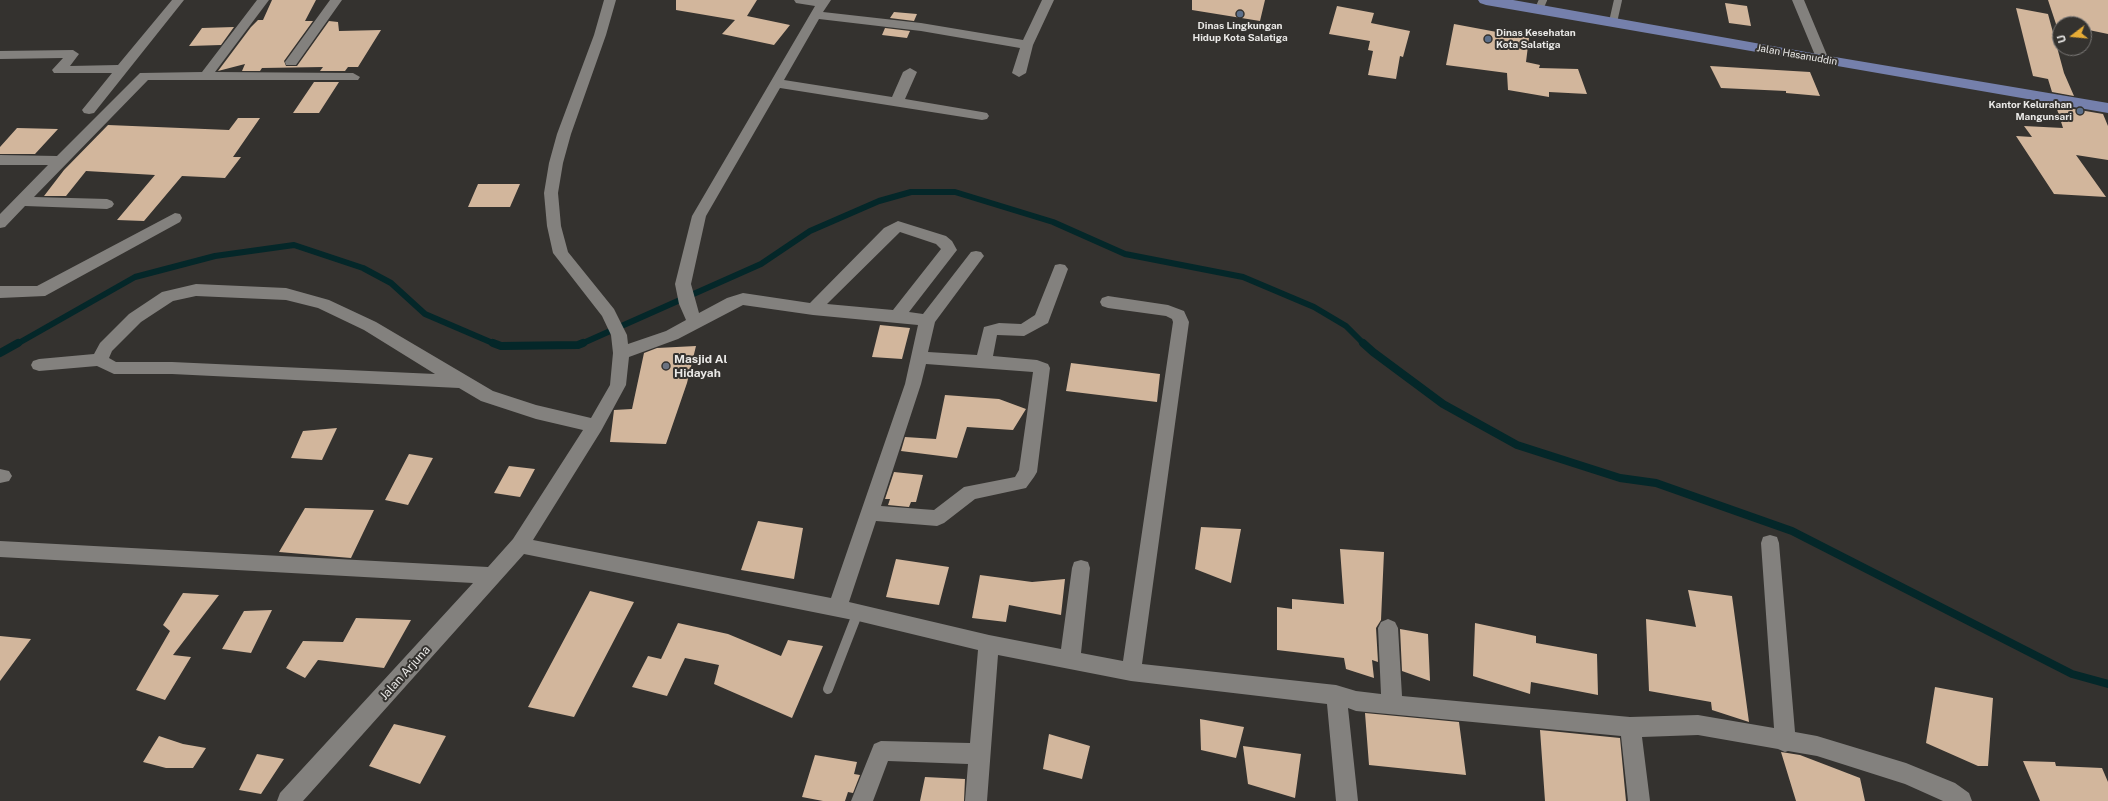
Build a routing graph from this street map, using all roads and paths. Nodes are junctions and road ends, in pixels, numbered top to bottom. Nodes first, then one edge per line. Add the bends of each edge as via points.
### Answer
1 (178, 0) edge
2 (263, 0) edge
3 (336, 0) edge
4 (610, 0) edge
5 (800, 0) edge
6 (1048, 0) edge
7 (1486, 0) edge
8 (1618, 0) edge
9 (1798, 0) edge
10 (1507, 2) edge
11 (1541, 5) edge
12 (821, 6) edge
13 (1613, 22) junction
14 (1027, 45) junction
15 (0, 55) edge
16 (1823, 60) junction
17 (291, 62) dead end
18 (122, 69) junction
19 (910, 72) dead end
20 (1019, 73) dead end
21 (206, 76) junction
22 (352, 77) dead end
23 (777, 83) junction
24 (897, 102) junction
25 (2108, 108) edge
26 (89, 110) dead end
27 (982, 116) dead end
28 (0, 160) edge
29 (60, 161) junction
30 (22, 201) junction
31 (107, 204) dead end
32 (175, 218) dead end
33 (0, 223) edge
34 (976, 256) dead end
35 (1060, 269) dead end
36 (0, 292) edge
37 (1108, 302) dead end
38 (813, 309) junction
39 (897, 316) junction
40 (927, 320) junction
41 (695, 324) junction
42 (621, 353) junction
43 (919, 358) junction
44 (99, 360) junction
45 (984, 362) junction
46 (39, 365) dead end
47 (462, 382) junction
48 (595, 426) junction
49 (870, 513) junction
50 (1770, 543) dead end
51 (520, 545) junction
52 (0, 549) edge
53 (1081, 568) dead end
54 (492, 576) junction
55 (837, 608) junction
56 (858, 612) junction
57 (1388, 628) dead end
58 (989, 644) junction
59 (1070, 660) junction
60 (1131, 672) junction
61 (828, 689) dead end
62 (1336, 695) junction
63 (1392, 704) junction
64 (1630, 727) junction
65 (1785, 742) junction
66 (980, 754) junction
67 (288, 801) edge
68 (862, 801) edge
69 (976, 801) edge
70 (1347, 801) edge
71 (1639, 801) edge
72 (1961, 801) edge

1 - 18 street
2 - 21 street
3 - 17 street
4 - 42 street, Jalan Arjuna via 564,134 551,192 554,226 561,252 608,313 619,334
5 - 12 street
6 - 14 street
7 - 10 main road, Jalan Hasanuddin
8 - 13 lane
9 - 16 street
10 - 11 main road, Jalan Hasanuddin
11 - 13 main road, Jalan Hasanuddin
12 - 14 street
12 - 23 street
13 - 16 main road, Jalan Hasanuddin
14 - 20 street
15 - 18 street via 73,54 59,70
16 - 25 main road, Jalan Hasanuddin
18 - 26 street
19 - 24 street
21 - 22 street
21 - 29 street via 145,76
23 - 24 street
23 - 41 street via 699,216 683,284
24 - 27 street
28 - 29 street
29 - 30 street
30 - 31 street
30 - 33 street
32 - 36 street via 39,292
34 - 40 street
35 - 45 street via 1042,319 1024,330 990,331
37 - 60 street via 1168,311 1178,315 1181,322
38 - 39 street
38 - 39 street via 898,226 941,240 949,250
38 - 41 street via 743,299
39 - 40 street
40 - 43 street
41 - 42 street
42 - 48 street, Jalan Arjuna via 618,384
43 - 45 street
43 - 49 street via 913,384
44 - 46 street
44 - 47 street via 114,368 172,368
44 - 47 street via 106,347 135,318 168,296 196,290 286,294 323,304 370,326
45 - 49 street via 1042,368 1028,472 1020,483 970,492 937,518
47 - 48 street via 487,396 536,412
48 - 51 street, Jalan Arjuna
49 - 55 street
50 - 65 street
51 - 54 street, Jalan Arjuna
51 - 55 street
52 - 54 street
53 - 59 street
54 - 67 street, Jalan Arjuna
55 - 56 street
56 - 58 street
56 - 61 lane
57 - 63 street
58 - 59 street
58 - 66 street
59 - 60 street
60 - 62 street
62 - 63 street via 1356,701
62 - 70 street
63 - 64 street
64 - 65 street via 1698,725
64 - 71 street
65 - 72 street via 1817,746 1906,774
66 - 68 street via 881,751
66 - 69 street

